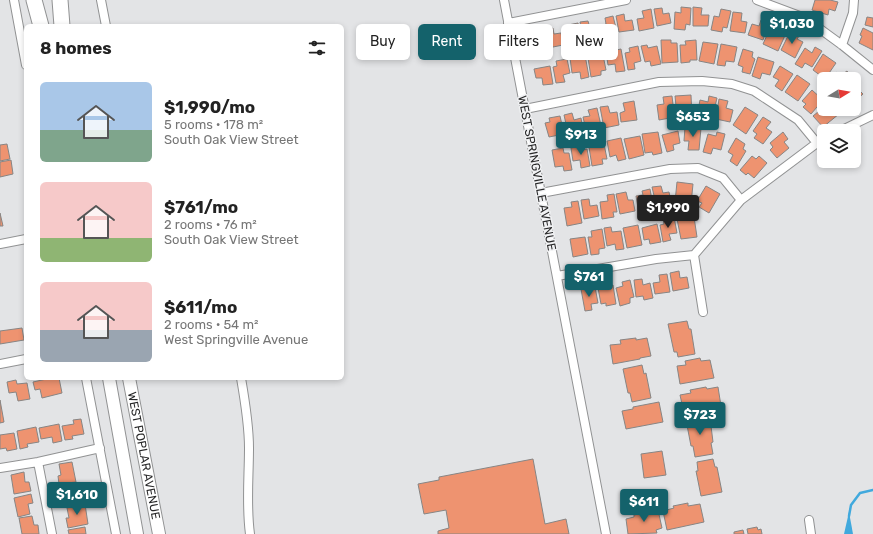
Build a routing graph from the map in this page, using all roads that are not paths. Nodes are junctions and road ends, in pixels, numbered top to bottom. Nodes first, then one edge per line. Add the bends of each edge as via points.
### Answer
1 (14, 0) edge
2 (34, 0) edge
3 (39, 0) edge
4 (57, 0) edge
5 (60, 0) edge
6 (101, 0) edge
7 (504, 0) edge
8 (626, 0) edge
9 (756, 0) edge
10 (854, 0) edge
11 (508, 23) junction
12 (42, 24) edge
13 (43, 24) edge
14 (62, 24) edge
15 (62, 24) edge
16 (106, 24) edge
17 (842, 45) junction
18 (24, 53) edge
19 (873, 70) edge
20 (525, 109) junction
21 (873, 115) edge
22 (854, 124) edge
23 (817, 138) edge
24 (817, 143) edge
25 (541, 193) junction
26 (741, 200) junction
27 (24, 239) edge
28 (0, 244) edge
29 (694, 255) junction
30 (557, 276) junction
31 (703, 312) dead end
32 (24, 359) edge
33 (0, 364) edge
34 (86, 380) edge
35 (109, 380) edge
36 (129, 380) edge
37 (241, 380) edge
38 (100, 448) junction
39 (38, 462) junction
40 (0, 468) edge
41 (809, 520) dead end
42 (52, 534) edge
43 (116, 534) edge
44 (137, 534) edge
45 (159, 534) edge
46 (250, 534) edge
47 (606, 534) edge
48 (811, 534) edge

1 - 18 street
2 - 12 highway
3 - 13 main road
4 - 14 main road
5 - 15 highway
6 - 16 street
7 - 11 street, WEST SPRINGVILLE AVENUE
8 - 11 street
9 - 17 street via 805,18
10 - 17 street via 853,13
11 - 20 street, WEST SPRINGVILLE AVENUE
17 - 19 street
20 - 23 street via 658,82 732,84 754,92 798,120
20 - 25 street, WEST SPRINGVILLE AVENUE
21 - 22 street
24 - 26 street
25 - 26 street via 670,169 698,168 723,178
25 - 30 street, WEST SPRINGVILLE AVENUE
26 - 29 street
27 - 28 street
29 - 30 street
29 - 31 street
30 - 47 street, WEST SPRINGVILLE AVENUE
32 - 33 street
34 - 38 street
35 - 44 main road, WEST POPLAR AVENUE
36 - 45 main road, WEST POPLAR AVENUE
37 - 46 street via 249,447
38 - 39 street
38 - 43 street
39 - 40 street
39 - 42 street
41 - 48 street

